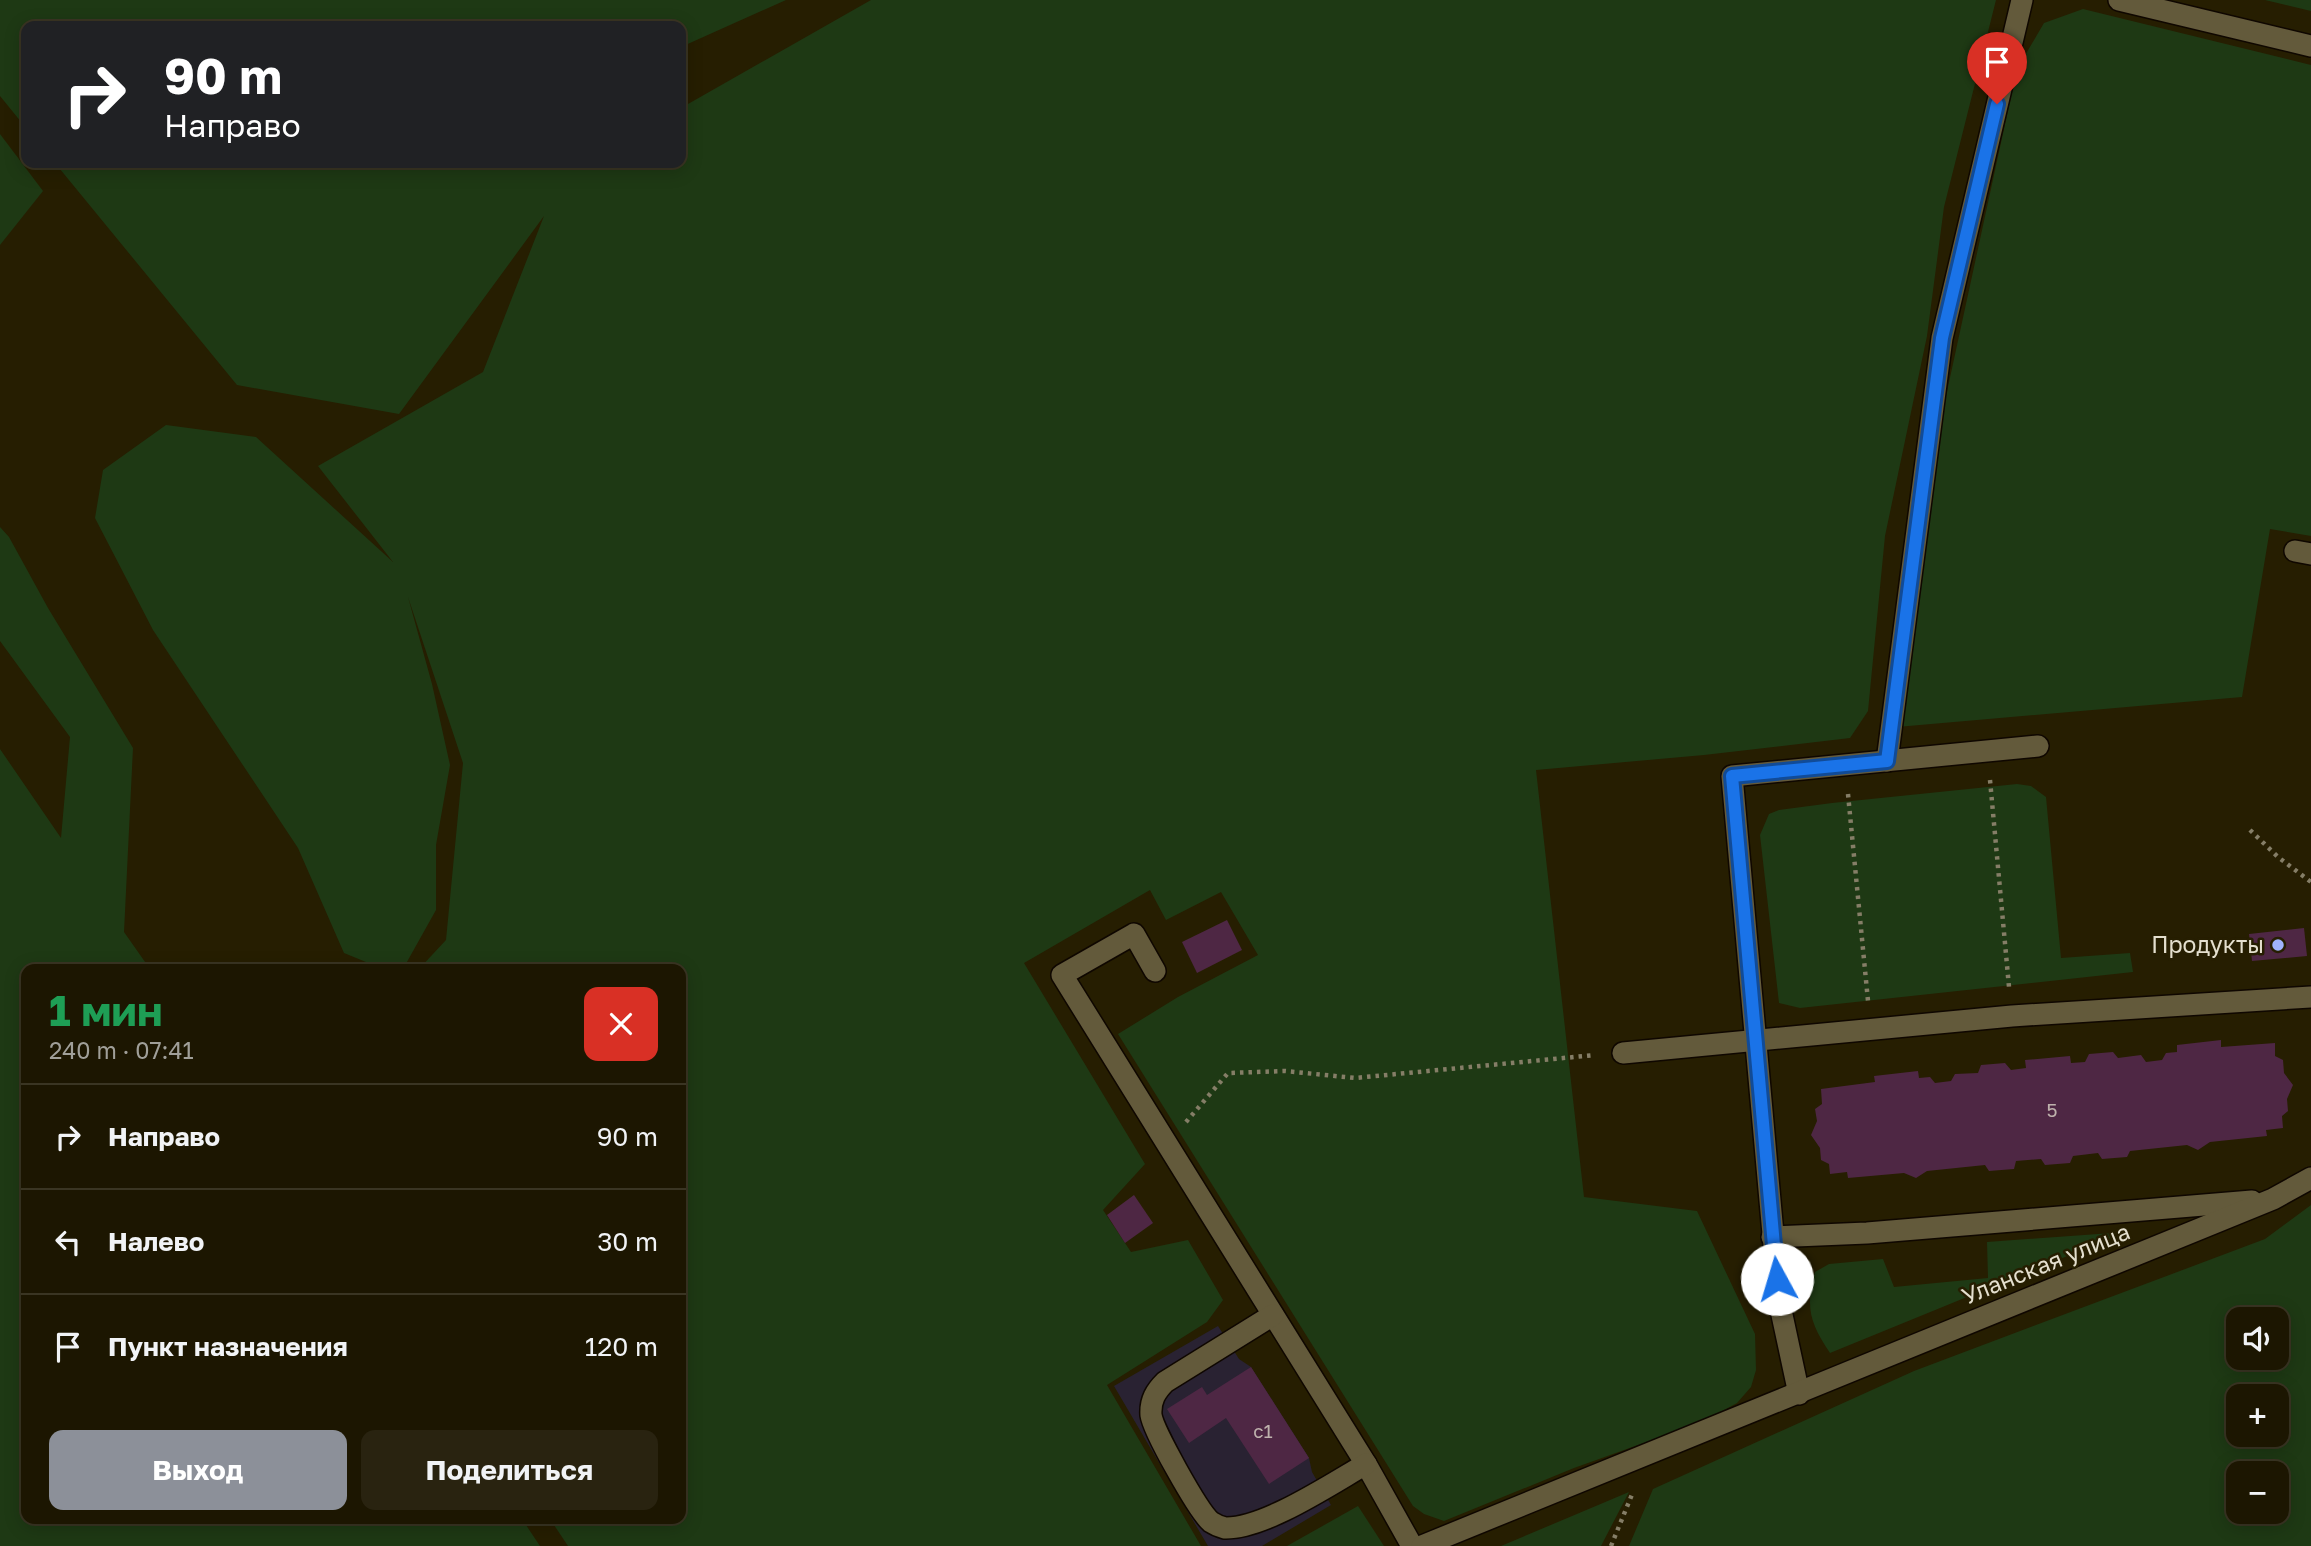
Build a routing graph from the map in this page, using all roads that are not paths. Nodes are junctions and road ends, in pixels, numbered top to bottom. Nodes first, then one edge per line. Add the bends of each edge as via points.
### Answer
1 (2022, 0) edge
2 (2119, 0) edge
3 (2311, 46) edge
4 (2038, 746) dead end
5 (1887, 761) junction
6 (1155, 971) dead end
7 (2311, 997) edge
8 (1756, 1041) junction
9 (1623, 1052) dead end
10 (2311, 1178) edge
11 (2273, 1199) junction
12 (1772, 1237) junction
13 (1273, 1315) junction
14 (1799, 1394) junction
15 (1366, 1464) junction
16 (1412, 1546) edge
17 (1422, 1546) edge

1 - 5 lane via 1942,338
2 - 3 lane
4 - 5 lane
5 - 8 lane via 1732,776
6 - 13 lane via 1134,934 1062,975
7 - 8 lane via 2012,1016
8 - 9 lane
8 - 12 lane
10 - 11 lane, Уланская улица
11 - 12 lane
11 - 14 lane, Уланская улица
12 - 14 lane via 1779,1301
13 - 15 lane
13 - 15 lane via 1165,1382 1154,1394 1155,1430 1187,1487 1210,1521 1223,1528 1265,1518
14 - 17 lane, Уланская улица
15 - 16 lane

